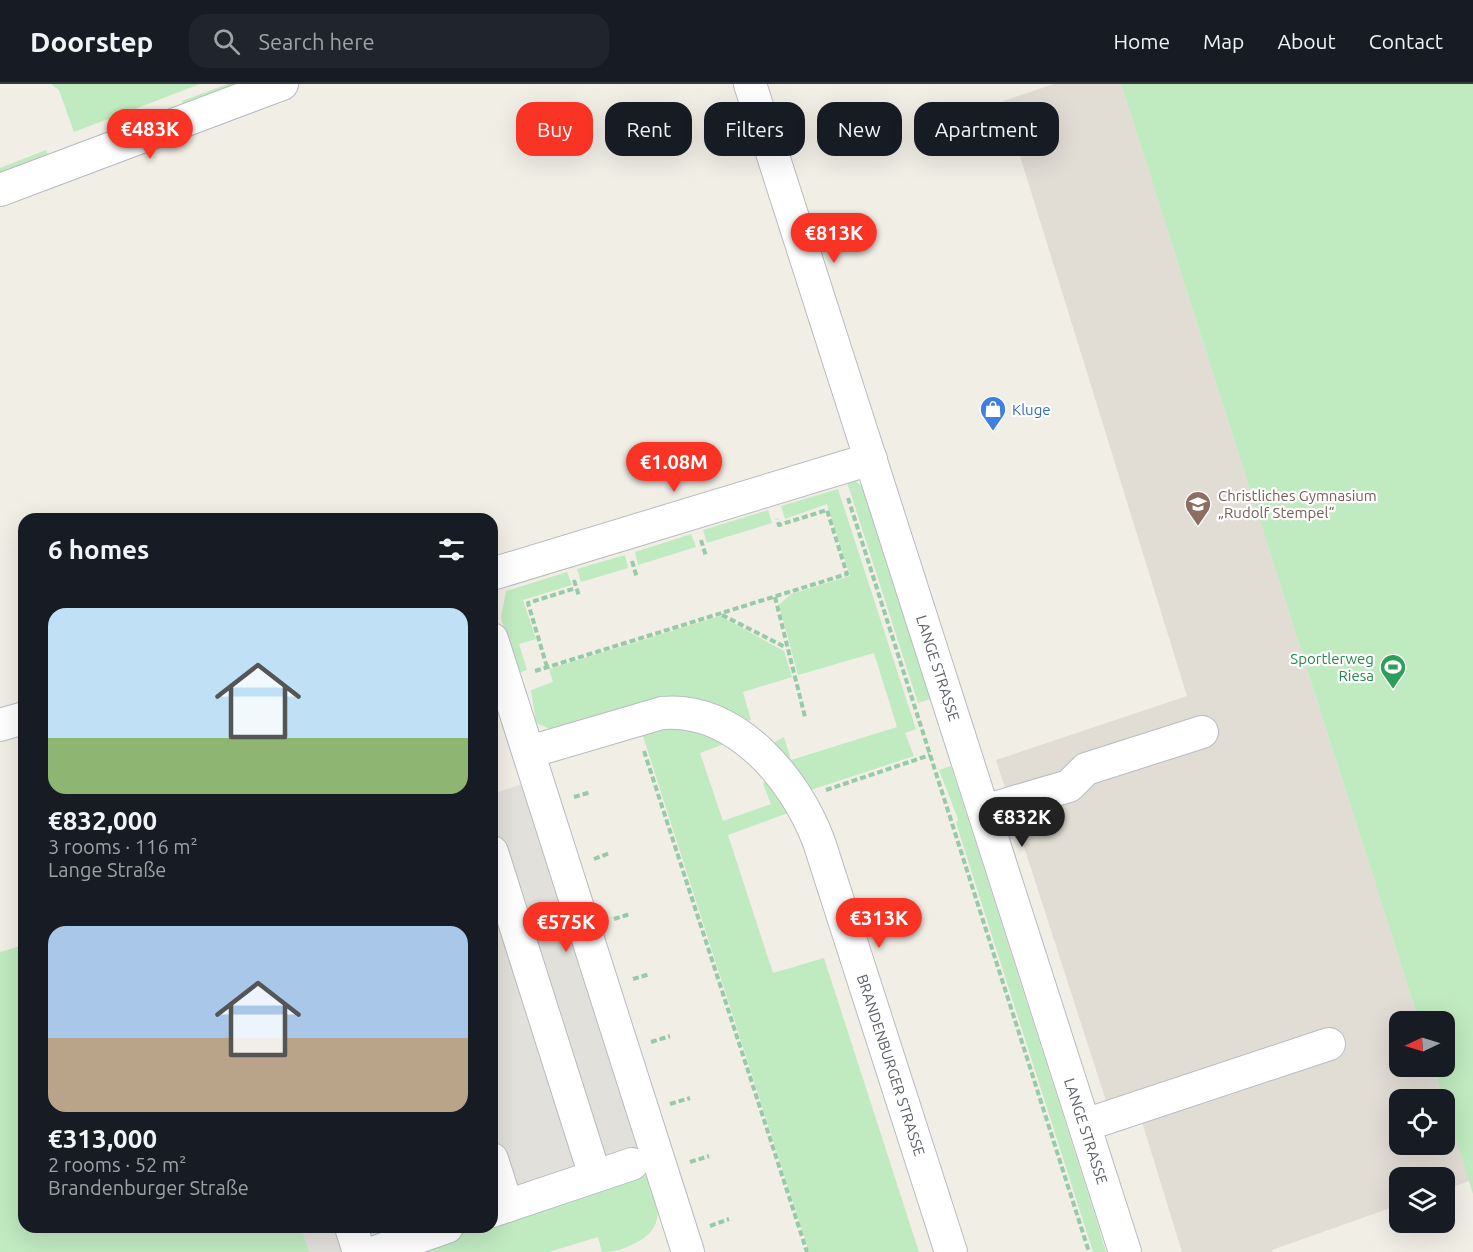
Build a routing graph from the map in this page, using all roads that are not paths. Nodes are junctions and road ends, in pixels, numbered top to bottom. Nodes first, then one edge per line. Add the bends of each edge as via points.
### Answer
1 (282, 84) edge
2 (750, 84) edge
3 (0, 190) edge
4 (871, 459) junction
5 (498, 572) edge
6 (498, 657) edge
7 (18, 720) edge
8 (0, 725) edge
9 (1202, 732) dead end
10 (528, 752) junction
11 (984, 811) junction
12 (498, 871) edge
13 (1329, 1044) dead end
14 (1084, 1125) junction
15 (632, 1164) dead end
16 (595, 1176) junction
17 (499, 1209) edge
18 (353, 1233) edge
19 (422, 1233) edge
20 (678, 1250) edge
21 (359, 1252) edge
22 (375, 1252) edge
23 (951, 1252) edge
24 (1125, 1252) edge

1 - 3 street
2 - 4 street, LANGE STRASSE
4 - 5 street
4 - 11 street, LANGE STRASSE
6 - 10 street
7 - 8 street
9 - 11 street via 1086,769 1069,786
10 - 20 street
10 - 23 street, BRANDENBURGER STRASSE via 662,713 682,712 707,717 737,734 764,757 800,799 819,842
11 - 14 street, LANGE STRASSE
12 - 16 street
13 - 14 street
14 - 24 street, LANGE STRASSE
15 - 16 street
16 - 17 street
18 - 21 street
19 - 22 street

